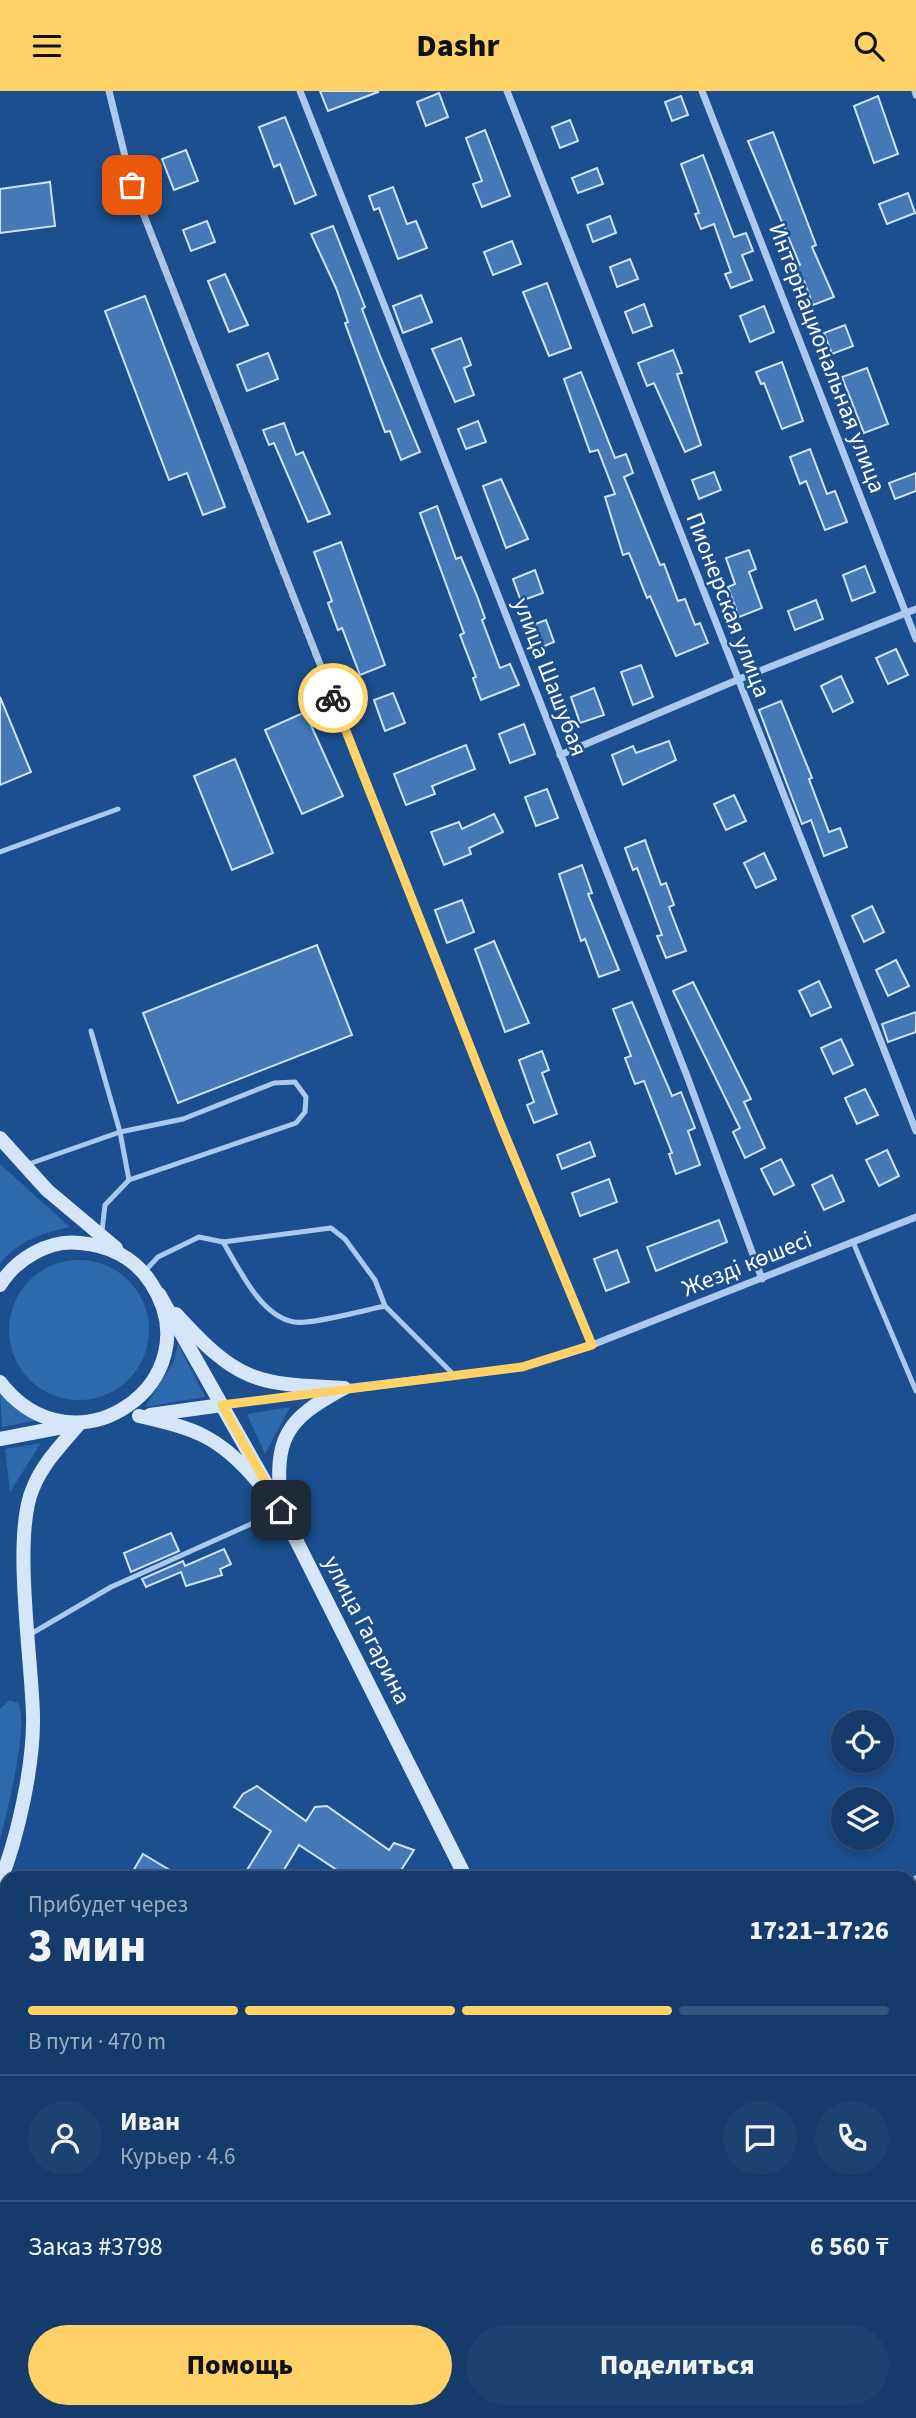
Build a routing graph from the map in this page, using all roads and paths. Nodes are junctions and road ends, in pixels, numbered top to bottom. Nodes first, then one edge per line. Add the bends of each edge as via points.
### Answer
1 (109, 91) edge
2 (300, 91) edge
3 (507, 91) edge
4 (702, 91) edge
5 (916, 609) edge
6 (906, 613) junction
7 (916, 639) edge
8 (737, 680) junction
9 (560, 755) junction
10 (118, 809) dead end
11 (0, 852) edge
12 (91, 1031) dead end
13 (916, 1131) edge
14 (120, 1132) junction
15 (0, 1138) edge
16 (23, 1166) junction
17 (129, 1180) junction
18 (916, 1217) edge
19 (101, 1236) junction
20 (223, 1242) junction
21 (853, 1242) junction
22 (128, 1258) junction
23 (144, 1272) junction
24 (762, 1279) junction
25 (0, 1285) edge
26 (159, 1294) junction
27 (385, 1307) junction
28 (592, 1345) junction
29 (453, 1374) junction
30 (0, 1382) edge
31 (344, 1388) junction
32 (916, 1391) edge
33 (222, 1405) junction
34 (139, 1416) junction
35 (97, 1422) junction
36 (79, 1424) junction
37 (0, 1439) edge
38 (281, 1510) junction
39 (29, 1635) junction
40 (5, 1871) edge
41 (462, 1871) edge

1 - 28 street via 132,185 500,1123
2 - 9 street, улица Шашубая
3 - 8 street, Пионерская улица
4 - 6 street, Интернациональная улица
5 - 6 street
6 - 7 street, Интернациональная улица
6 - 8 street
8 - 9 street
8 - 13 street, Пионерская улица
9 - 24 street, улица Шашубая
10 - 11 lane
12 - 14 lane
14 - 16 lane
14 - 17 lane
14 - 17 lane via 183,1119 274,1083 295,1082 306,1097 305,1112 296,1123
15 - 16 main road
16 - 19 main road
17 - 19 lane via 105,1205
18 - 21 street, Жезді көшесі
19 - 22 main road
20 - 23 lane via 199,1237 158,1257
20 - 27 lane via 258,1297 280,1317 295,1323
20 - 27 lane via 331,1228 345,1239 375,1280
21 - 24 street, Жезді көшесі
21 - 32 lane
22 - 23 main road
22 - 25 main road via 104,1246 77,1242 50,1246 26,1257
23 - 26 main road
24 - 28 street, Жезді көшесі
26 - 31 main road via 238,1372 275,1385
26 - 33 main road, улица Гагарина
26 - 35 main road via 166,1320 166,1347 158,1373 143,1395
27 - 29 lane
28 - 29 street, Жезді көшесі via 522,1367
29 - 31 street, Жезді көшесі
30 - 36 main road via 31,1412 54,1422
31 - 33 street, Жезді көшесі
31 - 38 main road via 312,1405 290,1428 277,1468
33 - 34 main road
33 - 38 main road, улица Гагарина
34 - 35 main road
34 - 38 main road via 195,1429 216,1440
35 - 36 main road
36 - 37 main road
36 - 39 main road via 51,1456 32,1490 24,1530
38 - 39 lane via 111,1587
38 - 41 main road, улица Гагарина
39 - 40 main road via 34,1719 24,1797

